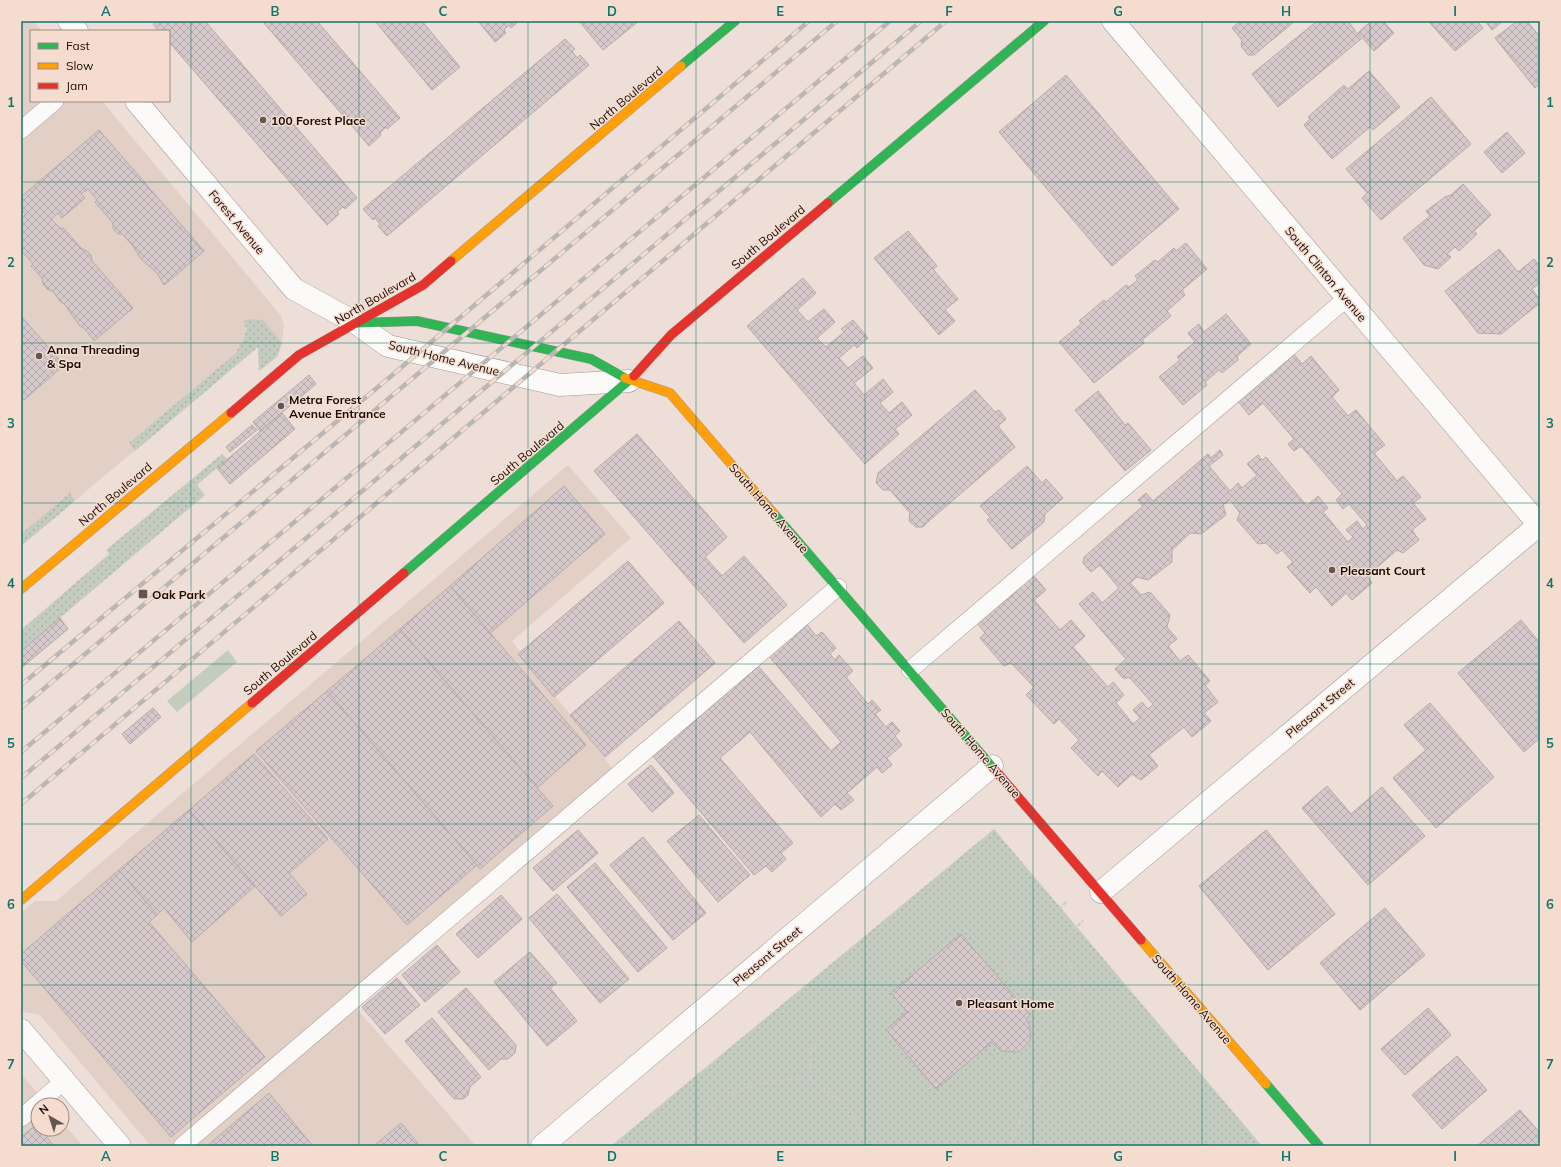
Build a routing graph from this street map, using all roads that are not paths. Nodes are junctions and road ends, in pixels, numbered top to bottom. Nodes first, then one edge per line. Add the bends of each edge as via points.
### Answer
1 (69, 21) edge
2 (735, 21) edge
3 (1044, 21) edge
4 (1113, 21) edge
5 (76, 30) edge
6 (55, 102) edge
7 (137, 102) edge
8 (21, 130) edge
9 (1347, 298) junction
10 (356, 323) junction
11 (629, 381) junction
12 (1540, 525) edge
13 (838, 587) junction
14 (21, 588) edge
15 (910, 670) junction
16 (992, 766) junction
17 (1101, 892) junction
18 (21, 900) edge
19 (21, 1030) edge
20 (65, 1080) junction
21 (21, 1118) edge
22 (120, 1146) edge
23 (182, 1146) edge
24 (542, 1146) edge
25 (1319, 1146) edge

1 - 5 street
2 - 10 street, North Boulevard via 423,285
3 - 11 street, South Boulevard via 671,335
4 - 9 street, South Clinton Avenue
6 - 8 lane
7 - 10 street, Forest Avenue via 294,288
9 - 12 street, South Clinton Avenue
9 - 15 lane
10 - 11 street, South Home Avenue via 422,322 591,359
10 - 11 street, South Home Avenue via 388,346 560,385
10 - 14 street, North Boulevard via 299,355
11 - 13 street, South Home Avenue via 670,393
11 - 18 street, South Boulevard
12 - 17 street, Pleasant Street
13 - 15 street, South Home Avenue
13 - 23 lane
15 - 16 street, South Home Avenue
16 - 17 street, South Home Avenue
16 - 24 street, Pleasant Street
17 - 25 street, South Home Avenue
19 - 20 street
20 - 21 lane
20 - 22 street

